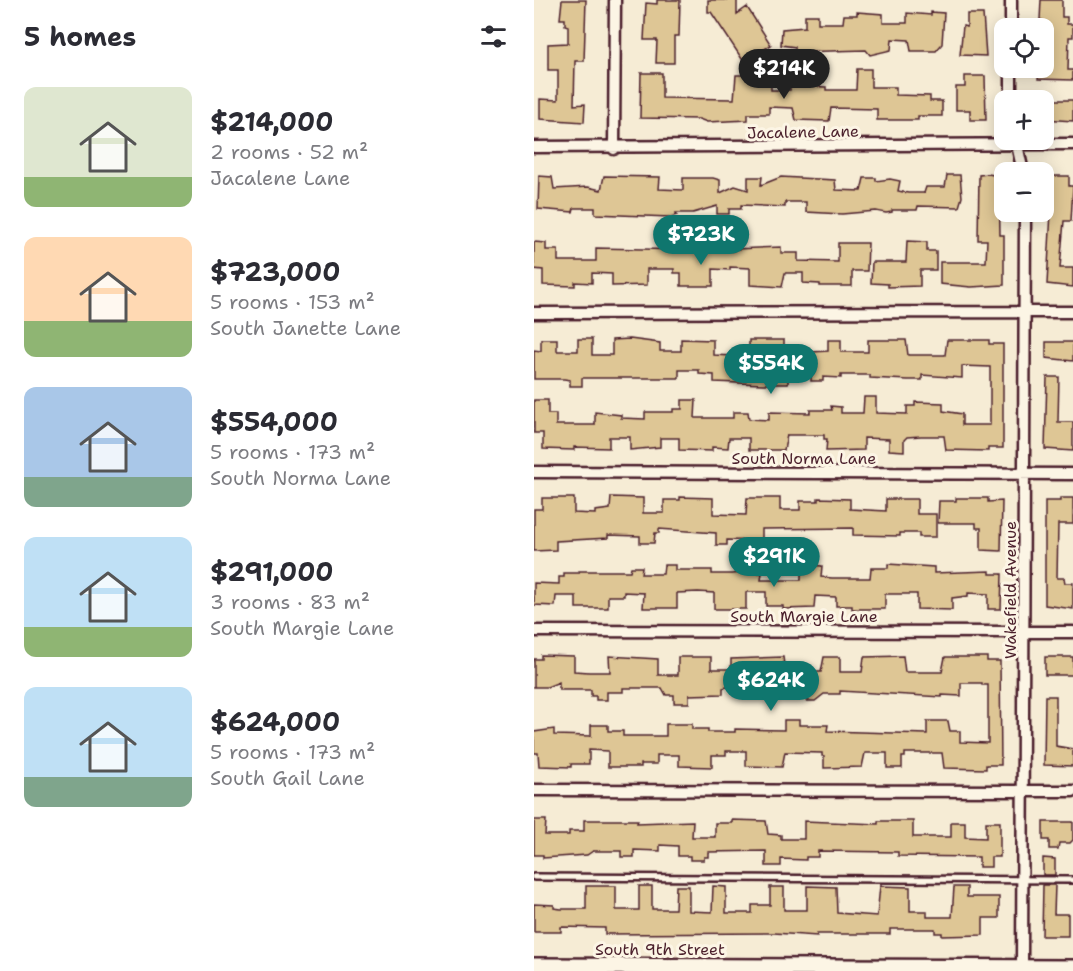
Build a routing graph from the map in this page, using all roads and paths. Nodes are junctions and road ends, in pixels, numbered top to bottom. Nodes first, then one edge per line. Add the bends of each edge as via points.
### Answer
1 (615, 0) edge
2 (1011, 0) edge
3 (1011, 18) edge
4 (994, 142) edge
5 (1054, 143) edge
6 (1073, 144) edge
7 (534, 147) edge
8 (615, 149) junction
9 (1025, 222) edge
10 (1073, 312) edge
11 (534, 313) edge
12 (1024, 313) junction
13 (534, 472) edge
14 (1024, 474) junction
15 (1073, 474) edge
16 (534, 630) edge
17 (1025, 632) junction
18 (1073, 633) edge
19 (534, 790) edge
20 (1024, 791) junction
21 (1073, 791) edge
22 (534, 877) edge
23 (1023, 880) junction
24 (1073, 880) edge
25 (539, 968) edge
26 (1022, 968) junction
27 (1073, 968) edge
28 (973, 970) edge

1 - 8 street
2 - 3 street
4 - 8 street, Jacalene Lane
5 - 6 street, Jacalene Lane
7 - 8 street, Jacalene Lane
9 - 12 street, Wakefield Avenue
10 - 12 street
11 - 12 street
12 - 14 street, Wakefield Avenue
13 - 14 street, South Norma Lane
14 - 15 street, South Norma Lane
14 - 17 street, Wakefield Avenue
16 - 17 street, South Margie Lane
17 - 18 street, South Margie Lane
17 - 20 street, Wakefield Avenue
19 - 20 street
20 - 21 street
20 - 23 street, Wakefield Avenue
22 - 23 lane
23 - 24 lane
23 - 26 street, Wakefield Avenue
25 - 28 street, South 9th Street
26 - 27 street, South 9th Street
26 - 28 street, South 9th Street

